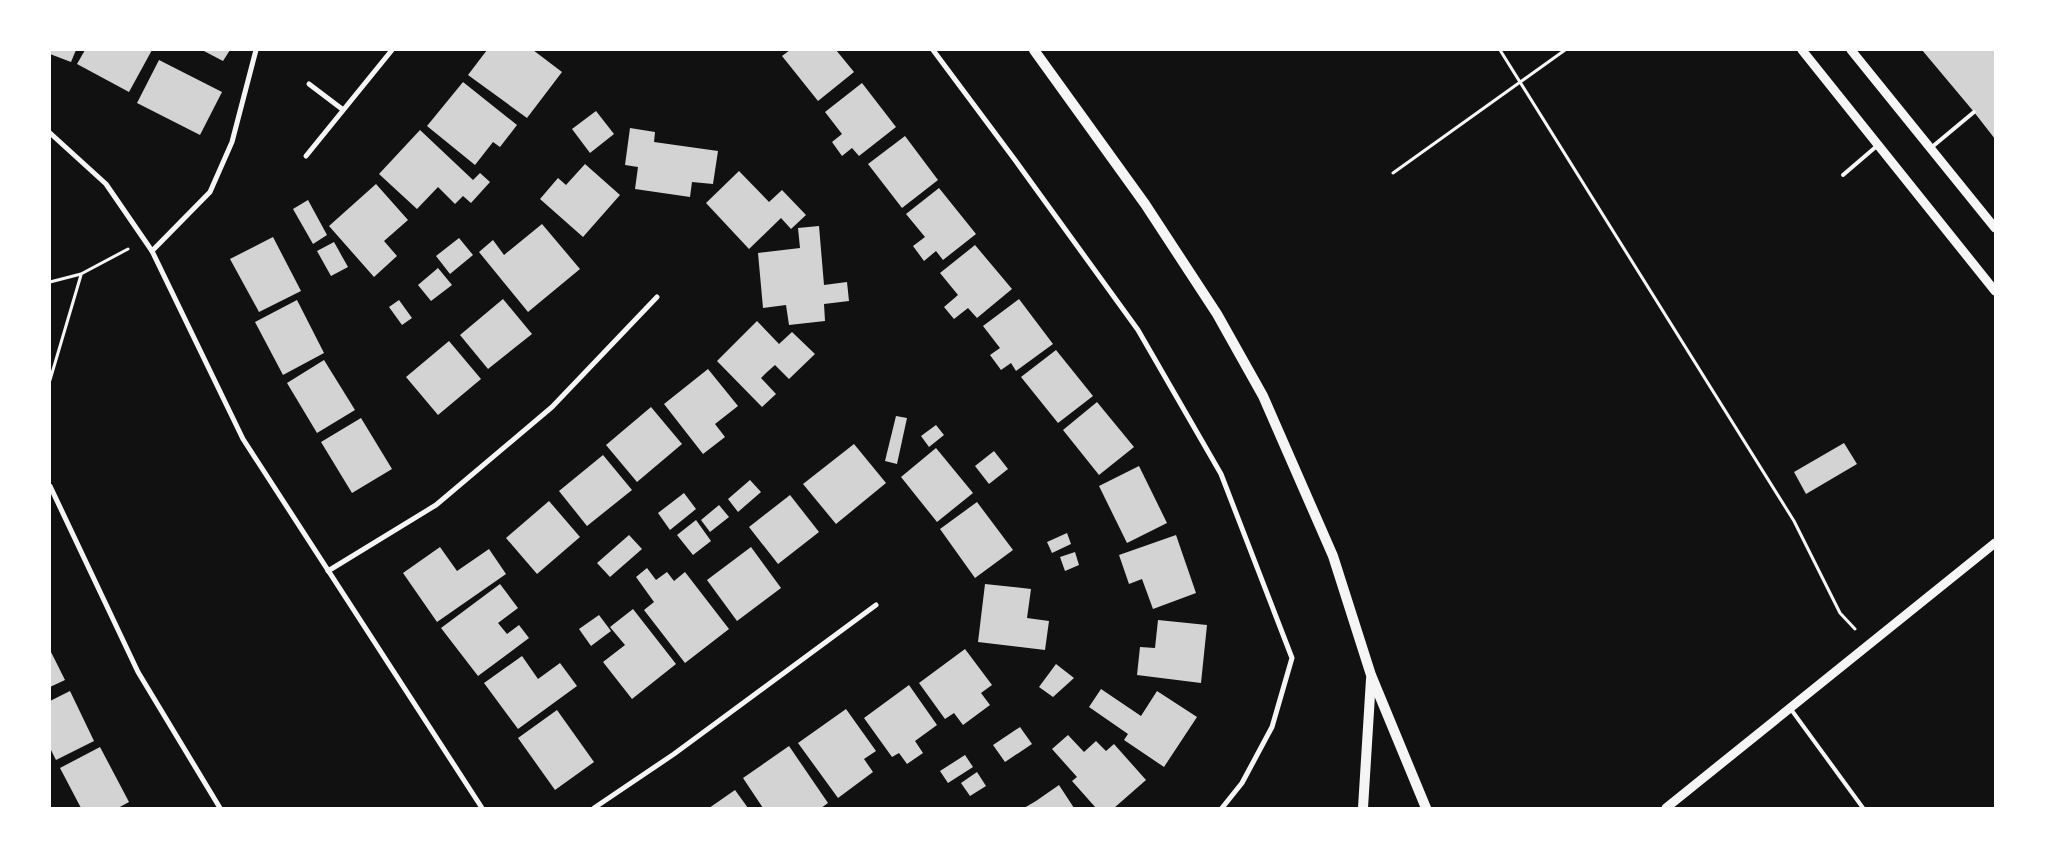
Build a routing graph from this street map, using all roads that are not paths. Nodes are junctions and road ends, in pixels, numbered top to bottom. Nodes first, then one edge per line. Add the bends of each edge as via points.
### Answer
1 (256, 50) edge
2 (392, 50) edge
3 (933, 50) edge
4 (1034, 50) edge
5 (1802, 50) edge
6 (1851, 50) edge
7 (309, 84) dead end
8 (342, 109) junction
9 (1974, 112) dead end
10 (50, 133) edge
11 (1878, 145) junction
12 (1930, 149) junction
13 (306, 156) dead end
14 (1843, 175) dead end
15 (1995, 228) edge
16 (152, 251) junction
17 (1995, 291) edge
18 (657, 297) dead end
19 (50, 486) edge
20 (1995, 543) edge
21 (328, 571) junction
22 (876, 605) dead end
23 (1371, 675) junction
24 (1790, 708) junction
25 (220, 808) edge
26 (482, 808) edge
27 (594, 808) edge
28 (1222, 808) edge
29 (1363, 808) edge
30 (1426, 808) edge
31 (1666, 808) edge
32 (1863, 808) edge

1 - 16 street via 232,142 210,192
2 - 8 street
3 - 28 street via 1138,330 1220,474 1292,658 1272,727 1242,783
4 - 23 main road via 1217,314 1263,396 1333,556
5 - 11 street
6 - 12 street
7 - 8 street
8 - 13 street
9 - 12 lane
10 - 16 street via 106,184
11 - 14 lane
11 - 17 street
12 - 15 street
16 - 21 street via 243,439
18 - 21 street via 552,407 436,505
19 - 25 street via 138,672
20 - 24 street
21 - 26 street
22 - 27 street via 674,754
23 - 29 main road
23 - 30 main road
24 - 31 street
24 - 32 lane

